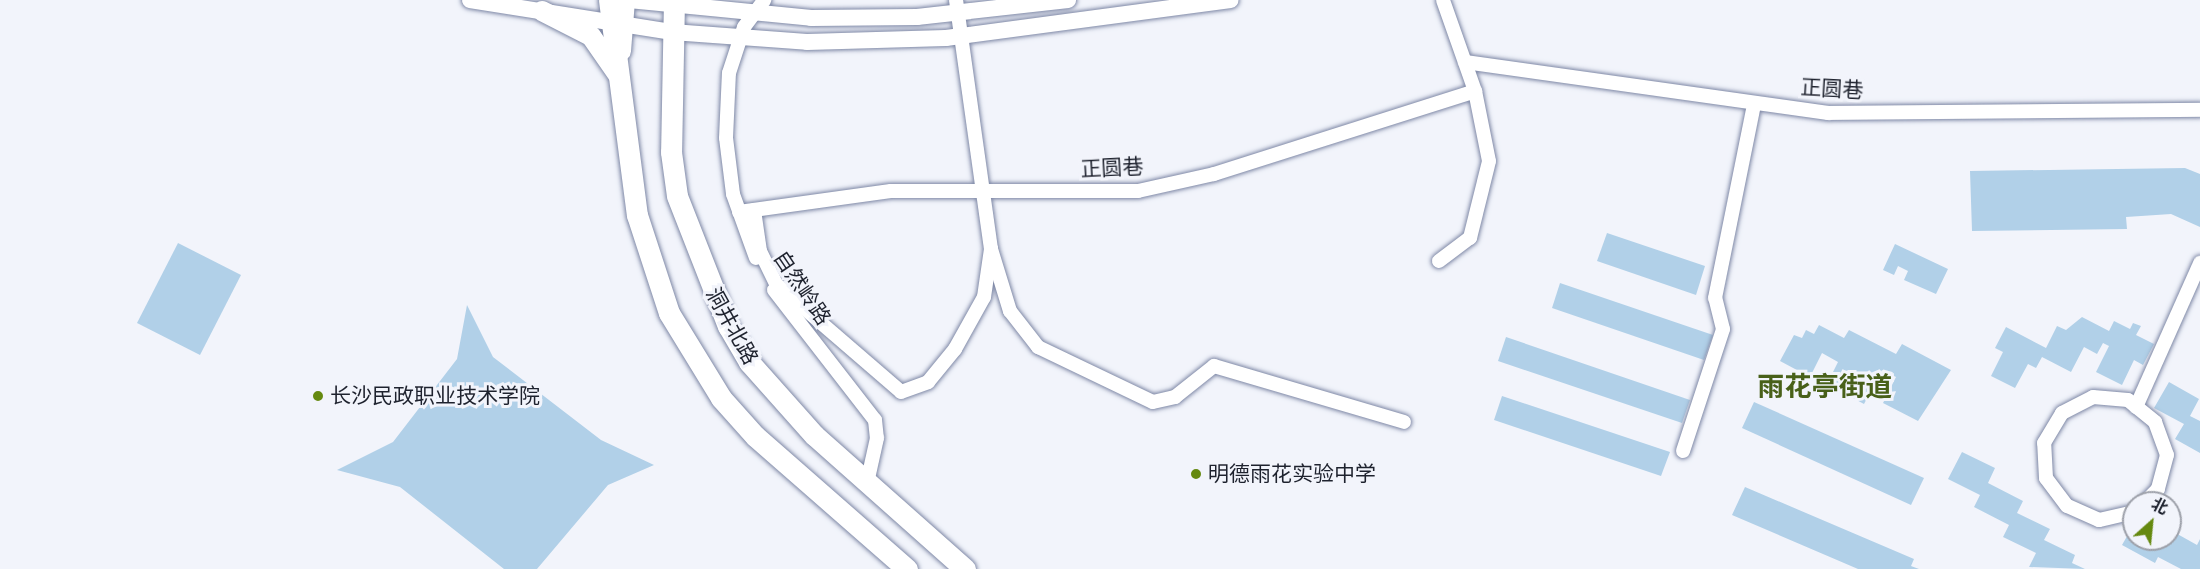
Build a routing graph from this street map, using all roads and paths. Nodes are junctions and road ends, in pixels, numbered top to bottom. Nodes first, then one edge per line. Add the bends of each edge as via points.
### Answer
1 (470, 0) edge
2 (627, 0) edge
3 (1068, 0) edge
4 (1230, 0) edge
5 (1443, 0) edge
6 (674, 3) edge
7 (957, 6) edge
8 (759, 7) edge
9 (542, 11) junction
10 (615, 14) edge
11 (672, 32) junction
12 (961, 36) junction
13 (741, 37) junction
14 (1465, 62) junction
15 (619, 78) junction
16 (1475, 91) junction
17 (1754, 104) junction
18 (2200, 110) edge
19 (983, 192) junction
20 (754, 210) junction
21 (739, 212) junction
22 (991, 249) junction
23 (1439, 261) dead end
24 (2200, 263) edge
25 (2136, 407) junction
26 (1404, 422) dead end
27 (1683, 451) dead end
28 (867, 483) junction
29 (2156, 491) edge
30 (2122, 514) edge
31 (907, 569) edge
32 (964, 569) edge

1 - 9 street
2 - 6 street
2 - 10 main road
3 - 7 street
4 - 12 street
5 - 14 street
6 - 8 street
6 - 11 main road, 洞井北路
7 - 8 street via 811,18
7 - 12 street
8 - 13 street, 自然岭路
9 - 10 street
9 - 15 main road via 591,36
10 - 11 street
10 - 15 main road
11 - 13 street
11 - 28 main road, 洞井北路 via 670,152 677,196 712,292 749,362
12 - 13 street via 807,42
12 - 19 street
13 - 21 street, 自然岭路 via 729,74 726,138
14 - 16 street
14 - 17 street, 正圆巷
15 - 31 main road via 647,256 693,356 755,436
16 - 19 street, 正圆巷 via 1214,174 1138,190
16 - 23 street via 1489,161 1483,202 1470,238
17 - 18 street, 正圆巷 via 1828,112
17 - 27 street via 1715,298 1723,329
19 - 20 street, 正圆巷 via 891,191
19 - 22 street
20 - 21 street, 正圆巷
20 - 22 street via 760,251 776,284 901,392 928,382 955,349 984,297
21 - 28 street, 自然岭路 via 770,284 875,420 877,438
22 - 26 street via 1010,311 1038,347 1153,402 1175,397 1214,366
24 - 25 street
25 - 29 street via 2155,422 2167,455
25 - 30 street via 2128,400 2093,397 2062,413 2044,443 2046,478 2067,506 2099,519
28 - 32 main road, 洞井北路

